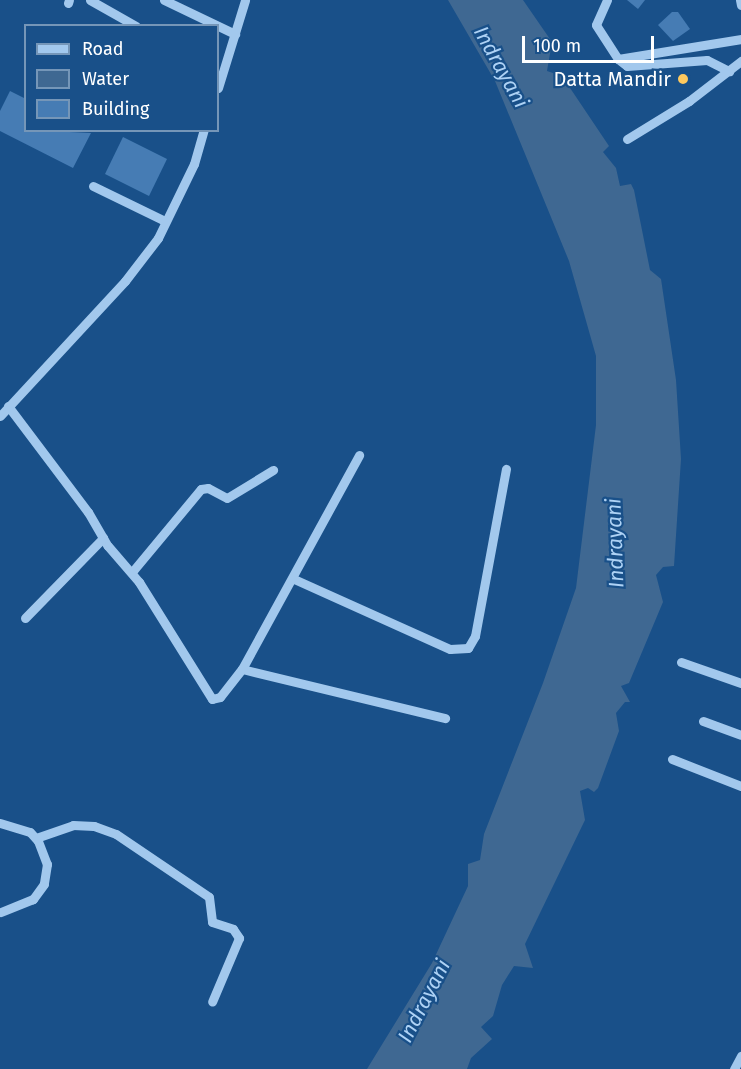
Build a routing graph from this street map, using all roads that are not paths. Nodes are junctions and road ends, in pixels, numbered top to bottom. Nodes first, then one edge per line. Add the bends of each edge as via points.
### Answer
1 (90, 0) edge
2 (164, 0) edge
3 (245, 0) edge
4 (597, 0) edge
5 (607, 0) edge
6 (740, 0) edge
7 (741, 5) edge
8 (602, 11) junction
9 (132, 24) edge
10 (214, 24) edge
11 (219, 26) edge
12 (235, 34) junction
13 (741, 39) edge
14 (618, 59) junction
15 (741, 61) edge
16 (729, 71) junction
17 (219, 85) edge
18 (203, 132) edge
19 (627, 139) dead end
20 (93, 186) dead end
21 (165, 221) junction
22 (8, 406) junction
23 (0, 416) edge
24 (359, 455) dead end
25 (506, 469) dead end
26 (273, 470) dead end
27 (103, 538) junction
28 (132, 572) junction
29 (294, 579) junction
30 (25, 618) dead end
31 (681, 662) dead end
32 (242, 669) junction
33 (741, 683) edge
34 (445, 718) dead end
35 (703, 721) dead end
36 (741, 735) edge
37 (672, 759) dead end
38 (741, 786) edge
39 (0, 822) edge
40 (36, 838) junction
41 (0, 912) edge
42 (212, 1002) dead end
43 (741, 1056) edge
44 (734, 1069) edge

1 - 9 street
2 - 10 street
3 - 12 street
4 - 8 street
5 - 8 street
6 - 7 street
8 - 14 street via 596,25
11 - 12 street
12 - 17 street
13 - 14 street
14 - 16 street via 627,66 707,60
15 - 16 street
16 - 19 street
18 - 21 street via 194,164
20 - 21 street
21 - 22 street via 158,238 125,281
22 - 23 street
22 - 27 street
24 - 29 street
25 - 29 street via 475,636 468,648 450,649
26 - 28 street via 227,498 201,489
27 - 28 street
27 - 30 street
28 - 32 street via 212,699 220,697
29 - 32 street
31 - 33 street
32 - 34 street
35 - 36 street
37 - 38 street
39 - 40 street via 30,832
40 - 41 street via 47,864 44,884 33,899
40 - 42 street via 72,825 94,826 116,834 209,897 212,922 233,929 239,938
43 - 44 street

